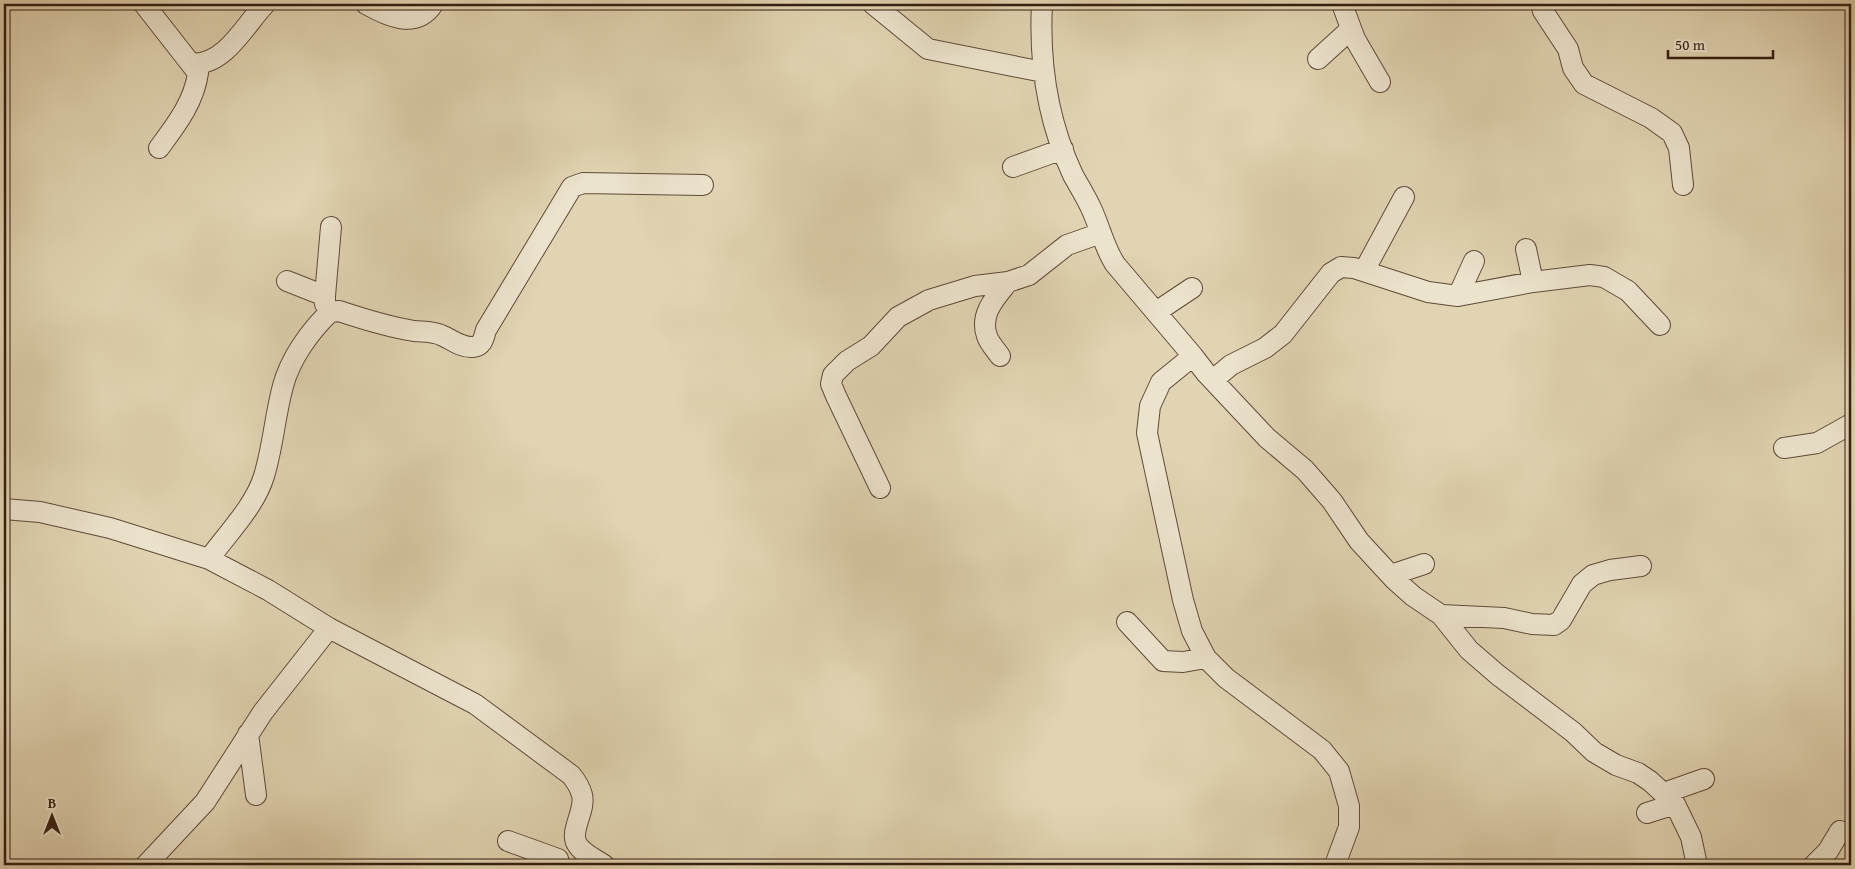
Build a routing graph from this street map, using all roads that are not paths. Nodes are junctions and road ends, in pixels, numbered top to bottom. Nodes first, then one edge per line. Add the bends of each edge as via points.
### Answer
1 (144, 4) edge
2 (265, 4) edge
3 (366, 4) edge
4 (433, 4) edge
5 (873, 4) edge
6 (1042, 4) edge
7 (1342, 4) edge
8 (1541, 4) edge
9 (1351, 29) junction
10 (1318, 59) dead end
11 (193, 64) junction
12 (1043, 72) junction
13 (1380, 82) dead end
14 (158, 148) dead end
15 (1063, 149) junction
16 (1013, 167) dead end
17 (703, 185) dead end
18 (1683, 185) dead end
19 (1404, 197) dead end
20 (331, 227) dead end
21 (1101, 233) junction
22 (1526, 249) dead end
23 (1474, 261) dead end
24 (1364, 271) junction
25 (287, 281) dead end
26 (1008, 282) junction
27 (1533, 282) junction
28 (1192, 288) dead end
29 (1458, 296) junction
30 (327, 304) junction
31 (1156, 312) junction
32 (1660, 325) dead end
33 (1000, 356) dead end
34 (1193, 356) junction
35 (1213, 380) junction
36 (1851, 424) edge
37 (1784, 448) dead end
38 (880, 488) dead end
39 (4, 509) edge
40 (209, 559) junction
41 (1424, 564) dead end
42 (1641, 566) dead end
43 (1391, 575) junction
44 (1441, 615) junction
45 (1127, 622) dead end
46 (329, 628) junction
47 (1206, 658) junction
48 (248, 734) junction
49 (1704, 779) dead end
50 (256, 795) dead end
51 (1669, 798) junction
52 (1647, 813) dead end
53 (1840, 830) dead end
54 (574, 837) junction
55 (508, 841) dead end
56 (559, 862) edge
57 (146, 865) edge
58 (604, 865) edge
59 (1335, 865) edge
60 (1697, 865) edge
61 (1814, 865) edge

1 - 11 street
2 - 11 street via 241,35 220,54 205,63
3 - 4 street via 400,20 418,16
5 - 12 street via 928,49
6 - 12 street
7 - 9 street
8 - 18 street via 1584,84 1651,118 1672,133 1678,148
9 - 10 street
9 - 13 street
11 - 14 street via 198,73 190,101
12 - 15 street via 1048,102
15 - 16 street
15 - 21 street
17 - 30 street via 583,183 572,187 486,330 482,342 476,346 456,343 432,332 414,331 339,311
19 - 24 street
20 - 30 street
21 - 26 street via 1066,246 1029,275
21 - 31 street via 1115,264
22 - 27 street
23 - 29 street
24 - 29 street via 1428,292
24 - 35 street via 1341,267 1331,272 1283,334 1265,348 1231,365
25 - 30 street
26 - 33 street via 989,305 985,318 986,335
26 - 38 street via 975,286 929,300 898,317 871,346 847,361 833,375 831,384
27 - 29 street
27 - 32 street via 1590,275 1604,277 1628,291
28 - 31 street
30 - 40 street via 283,384 258,492
31 - 34 street
34 - 35 street
34 - 47 street via 1161,382 1150,406 1147,433 1183,600 1192,631
35 - 43 street via 1267,438 1306,470 1359,541
36 - 37 street via 1817,443
39 - 40 street via 40,512 110,528
40 - 46 street via 268,590
41 - 43 street
42 - 44 street via 1593,575 1582,584 1561,620 1554,624
43 - 44 street via 1412,596
44 - 51 street via 1469,650 1498,676 1573,732 1594,752 1638,773
45 - 47 street via 1163,661
46 - 48 street
46 - 54 street via 475,704 571,774 582,796 582,810
47 - 59 street via 1226,678 1322,750 1340,771 1350,806 1349,827
48 - 50 street
48 - 57 street via 205,802
49 - 51 street
51 - 52 street
51 - 60 street via 1691,836
53 - 61 street via 1828,851
54 - 56 street via 565,845
54 - 58 street via 577,845
55 - 56 street

